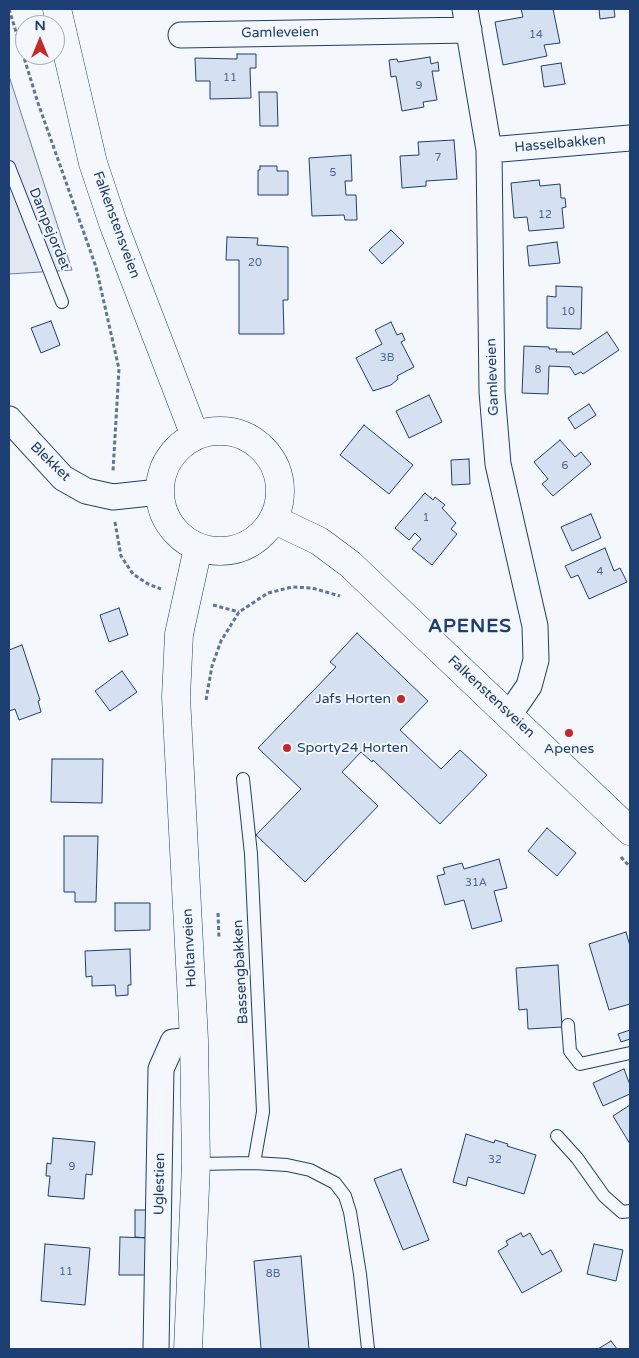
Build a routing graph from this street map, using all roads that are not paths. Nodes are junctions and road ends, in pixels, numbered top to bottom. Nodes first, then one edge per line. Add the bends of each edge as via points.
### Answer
1 (57, 9) edge
2 (467, 19) edge
3 (181, 35) dead end
4 (630, 138) edge
5 (489, 150) junction
6 (9, 167) edge
7 (62, 302) dead end
8 (9, 419) edge
9 (195, 436) junction
10 (159, 492) junction
11 (273, 519) junction
12 (198, 548) junction
13 (509, 715) junction
14 (243, 779) dead end
15 (623, 842) edge
16 (568, 1025) dead end
17 (194, 1040) junction
18 (630, 1053) edge
19 (557, 1136) dead end
20 (254, 1163) junction
21 (196, 1164) junction
22 (630, 1211) edge
23 (156, 1349) edge
24 (188, 1349) edge
25 (368, 1349) edge

1 - 9 main road, Falkenstensveien via 93,163
2 - 3 street, Gamleveien
2 - 5 street, Gamleveien
4 - 5 street, Hasselbakken
5 - 13 street, Gamleveien via 492,392 498,464 535,626 536,660 530,686
6 - 7 lane, Dampejordet
8 - 10 street, Blekket via 63,478 86,491 113,497
9 - 10 main road via 168,458 161,474
9 - 11 main road via 214,431 232,432 250,438 264,450 275,465 280,484 279,502
10 - 12 main road via 164,516 178,535
11 - 12 main road via 263,534 249,544 216,552
11 - 13 main road, Falkenstensveien via 319,541 350,564
12 - 17 main road, Holtanveien via 179,634 176,697
13 - 15 main road, Falkenstensveien
14 - 20 lane, Bassengbakken via 251,854 263,1112
16 - 18 lane via 570,1051 580,1064
17 - 21 main road, Holtanveien
17 - 23 street, Uglestien via 173,1042 161,1069
19 - 22 lane via 604,1196 622,1212
20 - 21 lane
20 - 25 lane via 310,1170 335,1183 345,1196 360,1274
21 - 24 main road, Holtanveien

